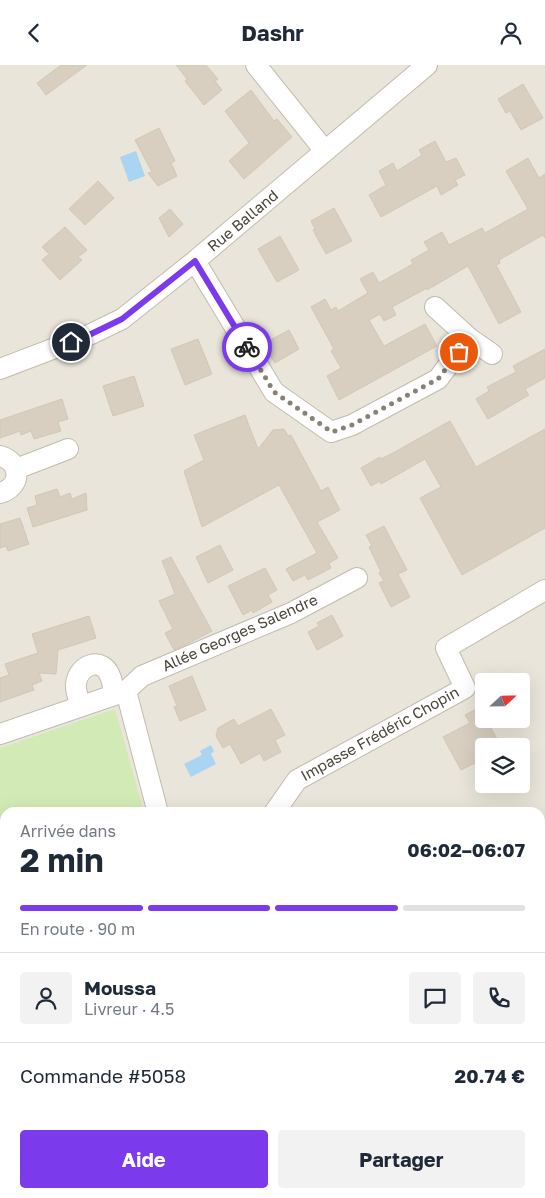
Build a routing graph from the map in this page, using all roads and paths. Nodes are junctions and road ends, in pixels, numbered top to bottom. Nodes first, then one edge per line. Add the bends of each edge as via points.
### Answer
1 (256, 65) edge
2 (428, 65) edge
3 (325, 151) junction
4 (195, 261) junction
5 (434, 307) dead end
6 (469, 338) junction
7 (492, 354) dead end
8 (0, 369) edge
9 (68, 449) dead end
10 (0, 456) edge
11 (16, 469) junction
12 (0, 493) edge
13 (357, 578) dead end
14 (545, 590) edge
15 (120, 693) junction
16 (81, 706) junction
17 (0, 734) edge
18 (156, 807) edge
19 (278, 807) edge

1 - 3 street
2 - 3 street, Rue Balland
3 - 4 street, Rue Balland
4 - 6 street via 274,392 332,432 352,425 438,379
4 - 8 street, Rue Balland via 122,319
5 - 6 street
6 - 7 street
9 - 11 street
10 - 11 street via 12,461
11 - 12 street via 14,484
13 - 15 street, Allée Georges Salendre via 291,613 142,676
14 - 19 street, Impasse Frédéric Chopin via 446,648 465,688 296,780
15 - 16 street
15 - 16 street via 105,668 88,665 77,676 75,686
15 - 18 street
16 - 17 street

